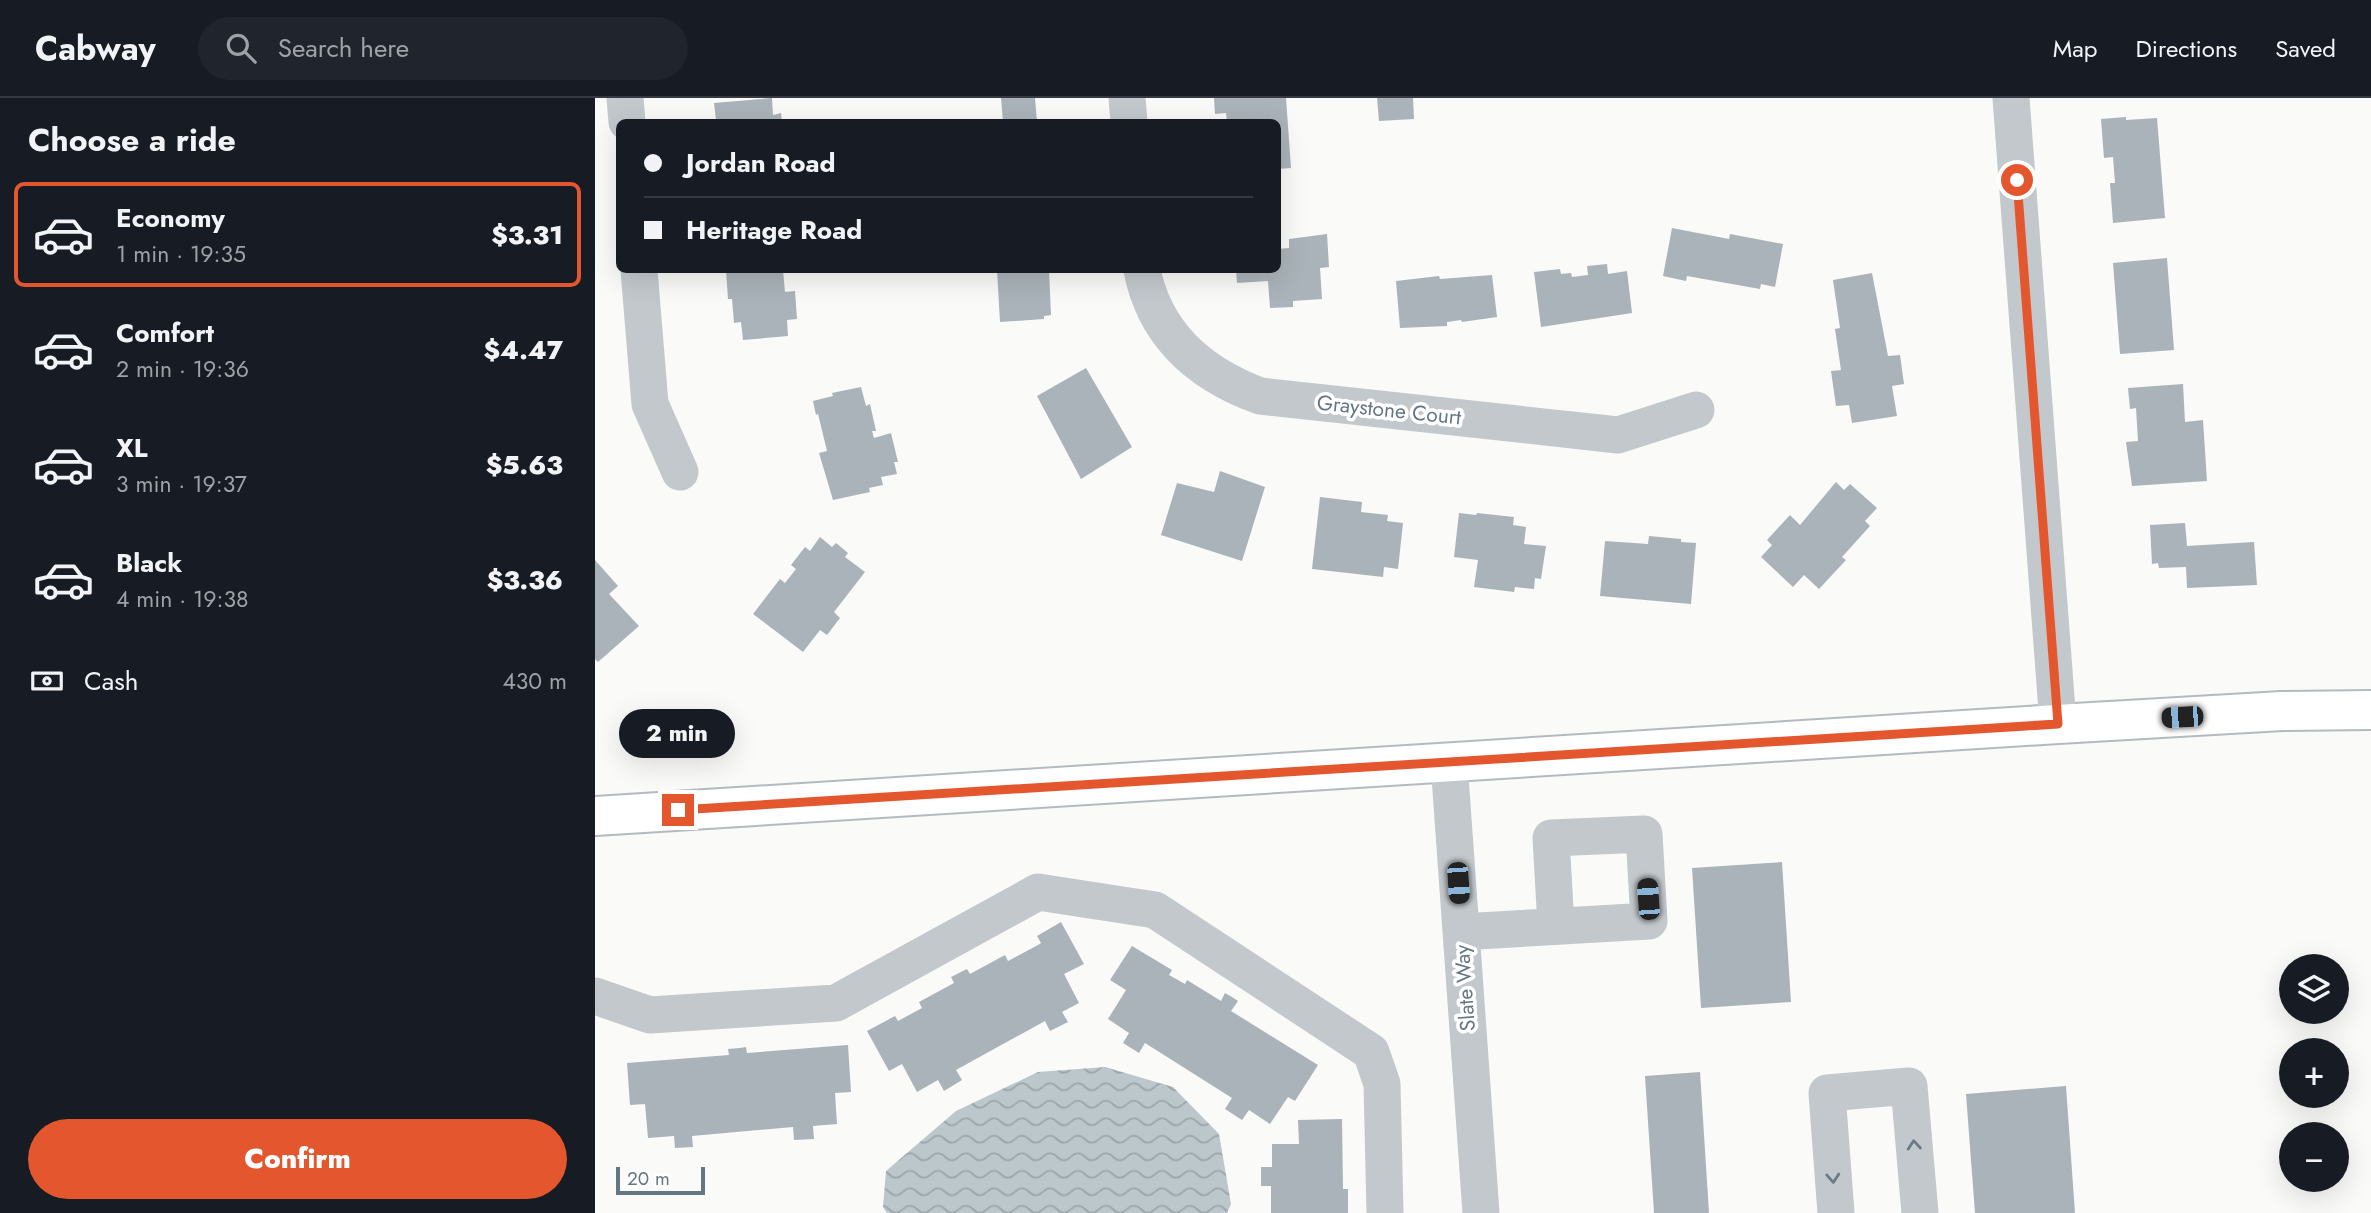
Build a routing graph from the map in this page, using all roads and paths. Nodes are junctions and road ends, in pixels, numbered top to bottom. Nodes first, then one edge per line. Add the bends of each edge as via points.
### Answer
1 (625, 98) edge
2 (1127, 98) edge
3 (2011, 98) edge
4 (627, 119) edge
5 (1129, 119) edge
6 (639, 273) edge
7 (1143, 273) edge
8 (1696, 410) dead end
9 (680, 472) dead end
10 (2371, 710) edge
11 (2058, 724) junction
12 (1449, 762) junction
13 (595, 816) edge
14 (1556, 926) dead end
15 (1461, 932) junction
16 (595, 996) edge
17 (1385, 1213) edge
18 (1481, 1213) edge
19 (1836, 1213) edge
20 (1920, 1213) edge

1 - 4 street
2 - 5 street
3 - 11 street
6 - 9 street via 650,404
7 - 8 street, Graystone Court via 1156,309 1188,354 1211,374 1260,396 1618,435
10 - 11 main road
11 - 12 main road
12 - 13 main road
12 - 15 street, Slate Way
14 - 15 street
15 - 18 street, Slate Way
16 - 17 street via 650,1015 836,1003 1038,892 1155,910 1371,1052 1382,1084
20 -> 19 street via 1909,1086 1827,1093

